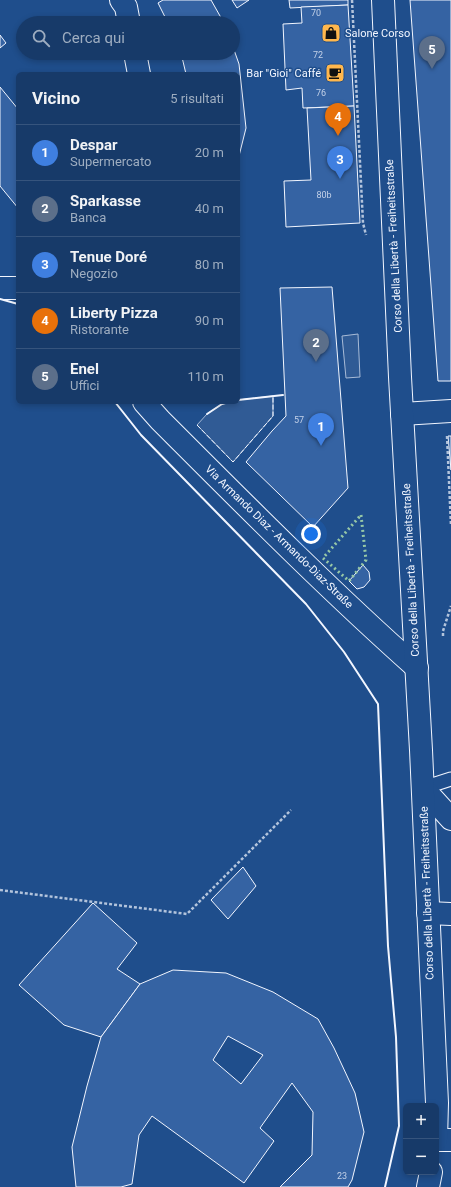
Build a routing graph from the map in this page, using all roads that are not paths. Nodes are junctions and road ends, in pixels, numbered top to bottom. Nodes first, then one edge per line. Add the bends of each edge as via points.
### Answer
1 (121, 0) edge
2 (383, 0) edge
3 (128, 16) edge
4 (136, 60) edge
5 (139, 72) edge
6 (0, 288) edge
7 (16, 288) edge
8 (146, 404) edge
9 (448, 411) edge
10 (402, 414) junction
11 (417, 668) junction
12 (451, 778) edge
13 (423, 788) junction
14 (451, 819) edge
15 (428, 913) junction
16 (451, 914) edge
17 (436, 1139) edge
18 (439, 1140) edge
19 (451, 1140) edge
20 (430, 1175) edge
21 (428, 1187) edge

1 - 3 main road
2 - 10 main road, Corso della Libertà - Freiheitsstraße
4 - 5 main road
6 - 7 main road
8 - 11 main road, Via Armando Diaz - Armando-Diaz-Straße via 276,535
9 - 10 main road
10 - 11 main road, Corso della Libertà - Freiheitsstraße
11 - 13 main road, Corso della Libertà - Freiheitsstraße
12 - 13 lane
13 - 14 main road
13 - 15 main road, Corso della Libertà - Freiheitsstraße
15 - 16 main road
15 - 17 main road, Corso della Libertà - Freiheitsstraße via 437,1103
18 - 19 main road
20 - 21 main road

